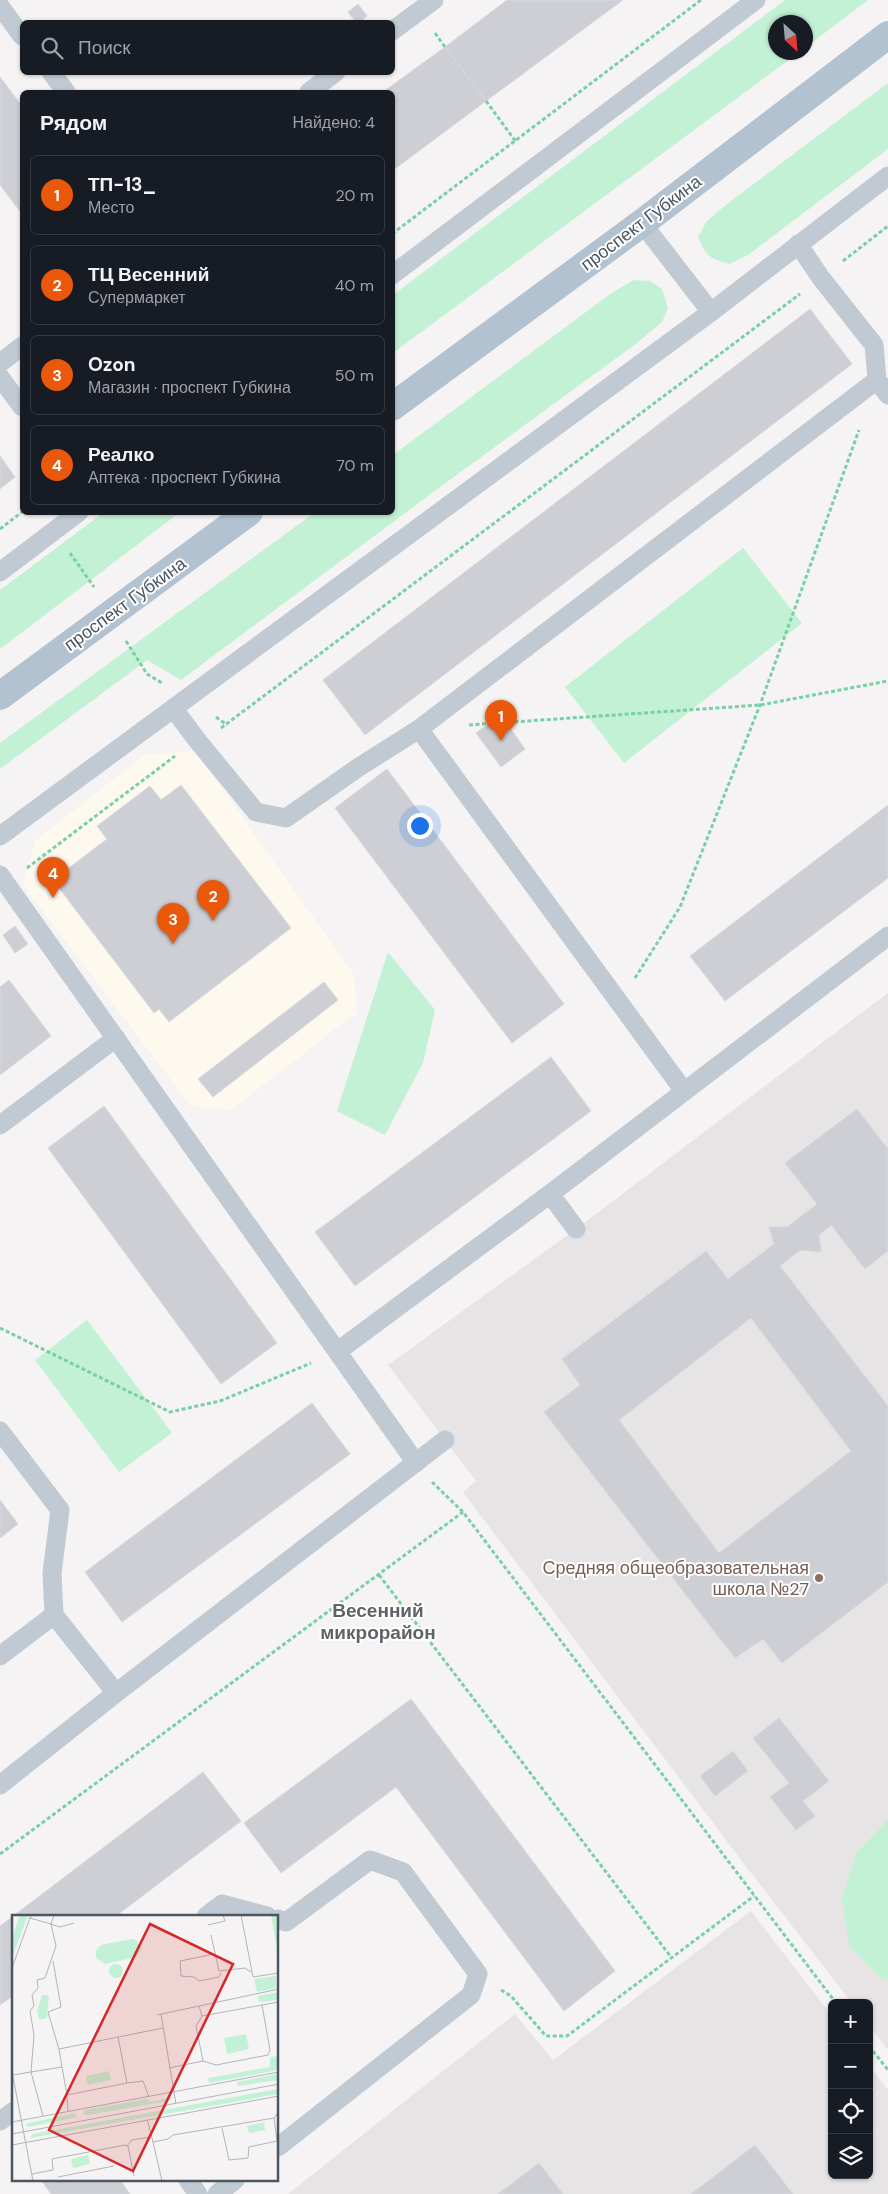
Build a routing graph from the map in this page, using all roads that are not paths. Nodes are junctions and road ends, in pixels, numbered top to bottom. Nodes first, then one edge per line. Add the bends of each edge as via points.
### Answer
1 (434, 0) edge
2 (756, 0) edge
3 (0, 6) edge
4 (395, 29) edge
5 (20, 33) edge
6 (888, 36) edge
7 (52, 75) edge
8 (332, 75) edge
9 (64, 90) edge
10 (312, 90) edge
11 (888, 176) edge
12 (642, 223) junction
13 (798, 244) junction
14 (395, 274) edge
15 (711, 312) junction
16 (20, 348) edge
17 (0, 363) edge
18 (0, 377) edge
19 (877, 380) junction
20 (888, 395) edge
21 (20, 404) edge
22 (395, 405) edge
23 (76, 515) edge
24 (245, 515) edge
25 (0, 572) edge
26 (0, 696) edge
27 (173, 708) junction
28 (419, 729) junction
29 (0, 836) edge
30 (3, 879) edge
31 (888, 936) edge
32 (116, 1038) junction
33 (684, 1091) junction
34 (0, 1125) edge
35 (550, 1194) junction
36 (576, 1229) dead end
37 (338, 1351) junction
38 (0, 1430) edge
39 (445, 1440) dead end
40 (416, 1463) junction
41 (54, 1616) junction
42 (0, 1656) edge
43 (116, 1693) junction
44 (0, 1785) edge
45 (207, 1915) edge
46 (263, 1915) edge
47 (279, 1919) edge
48 (12, 2112) edge
49 (0, 2121) edge
50 (279, 2146) edge
51 (189, 2182) edge
52 (233, 2182) edge
53 (198, 2194) edge
54 (218, 2194) edge

1 - 4 lane
2 - 14 lane
3 - 5 lane
6 - 12 main road, проспект Губкина
7 - 9 lane
8 - 10 lane
11 - 13 lane
12 - 15 lane
12 - 22 main road, проспект Губкина
13 - 15 lane
13 - 19 lane via 874,345
15 - 27 lane
16 - 17 lane
18 - 21 lane
19 - 20 lane
19 - 28 lane
23 - 25 lane
24 - 26 main road, проспект Губкина
27 - 28 lane via 256,812 286,818
27 - 29 lane
28 - 33 lane
30 - 32 lane
31 - 33 lane
32 - 34 lane
32 - 37 lane
33 - 35 lane
35 - 36 lane
35 - 37 lane
37 - 40 lane
38 - 41 lane via 60,1510 52,1573
39 - 40 lane
40 - 43 lane
41 - 42 lane
41 - 43 lane
43 - 44 lane
45 - 46 lane via 222,1904
47 - 50 lane via 286,1922 370,1860 403,1872 478,1974 471,1994
48 - 49 lane
51 - 53 lane
52 - 54 lane

